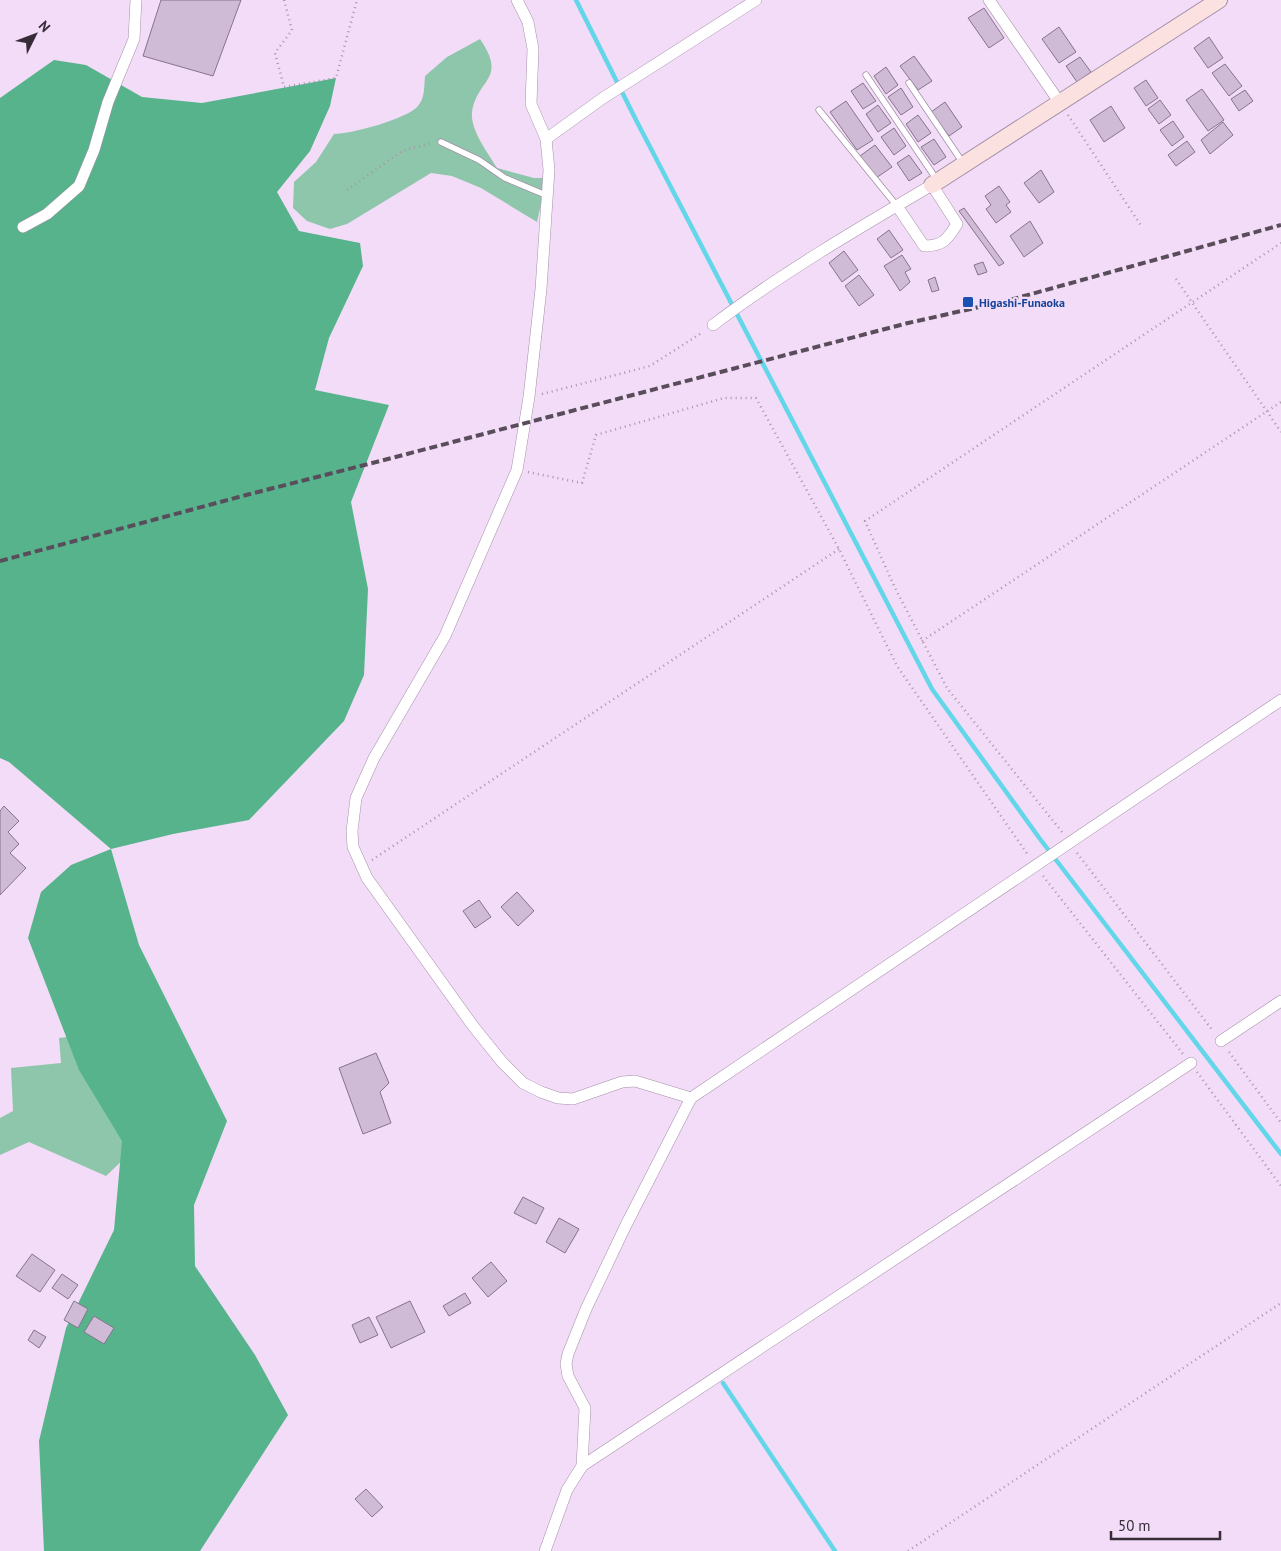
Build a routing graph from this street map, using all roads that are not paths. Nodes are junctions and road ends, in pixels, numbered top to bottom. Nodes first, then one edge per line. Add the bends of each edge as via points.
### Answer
1 (136, 0) edge
2 (517, 0) edge
3 (756, 0) edge
4 (989, 0) edge
5 (1220, 0) edge
6 (866, 75) dead end
7 (909, 83) dead end
8 (1060, 103) junction
9 (819, 110) dead end
10 (546, 139) junction
11 (441, 142) road end
12 (964, 165) junction
13 (935, 184) junction
14 (548, 196) junction
15 (897, 206) junction
16 (23, 227) dead end
17 (713, 325) road end
18 (1281, 700) edge
19 (1281, 1001) edge
20 (1221, 1041) road end
21 (1191, 1063) road end
22 (691, 1098) junction
23 (582, 1466) junction
24 (545, 1551) edge

1 - 16 street via 134,39 79,186 47,214
2 - 10 street via 528,22 533,49 531,104
3 - 10 street via 603,98
4 - 8 street
5 - 8 street
6 - 13 lane
7 - 12 lane
8 - 12 street
9 - 15 lane
10 - 14 street via 550,170
11 - 14 lane via 479,160 505,178
12 - 13 street
13 - 15 street
13 - 15 street via 958,224 938,246 924,246
14 - 22 street via 529,398 517,470 445,636 374,758 356,798 353,847 367,878 473,1026 524,1083 558,1098 573,1099 622,1082 635,1081
15 - 17 street via 749,298
18 - 22 street
19 - 20 street
21 - 23 street
22 - 23 street via 586,1308 568,1354 568,1376 585,1408
23 - 24 street via 567,1490

